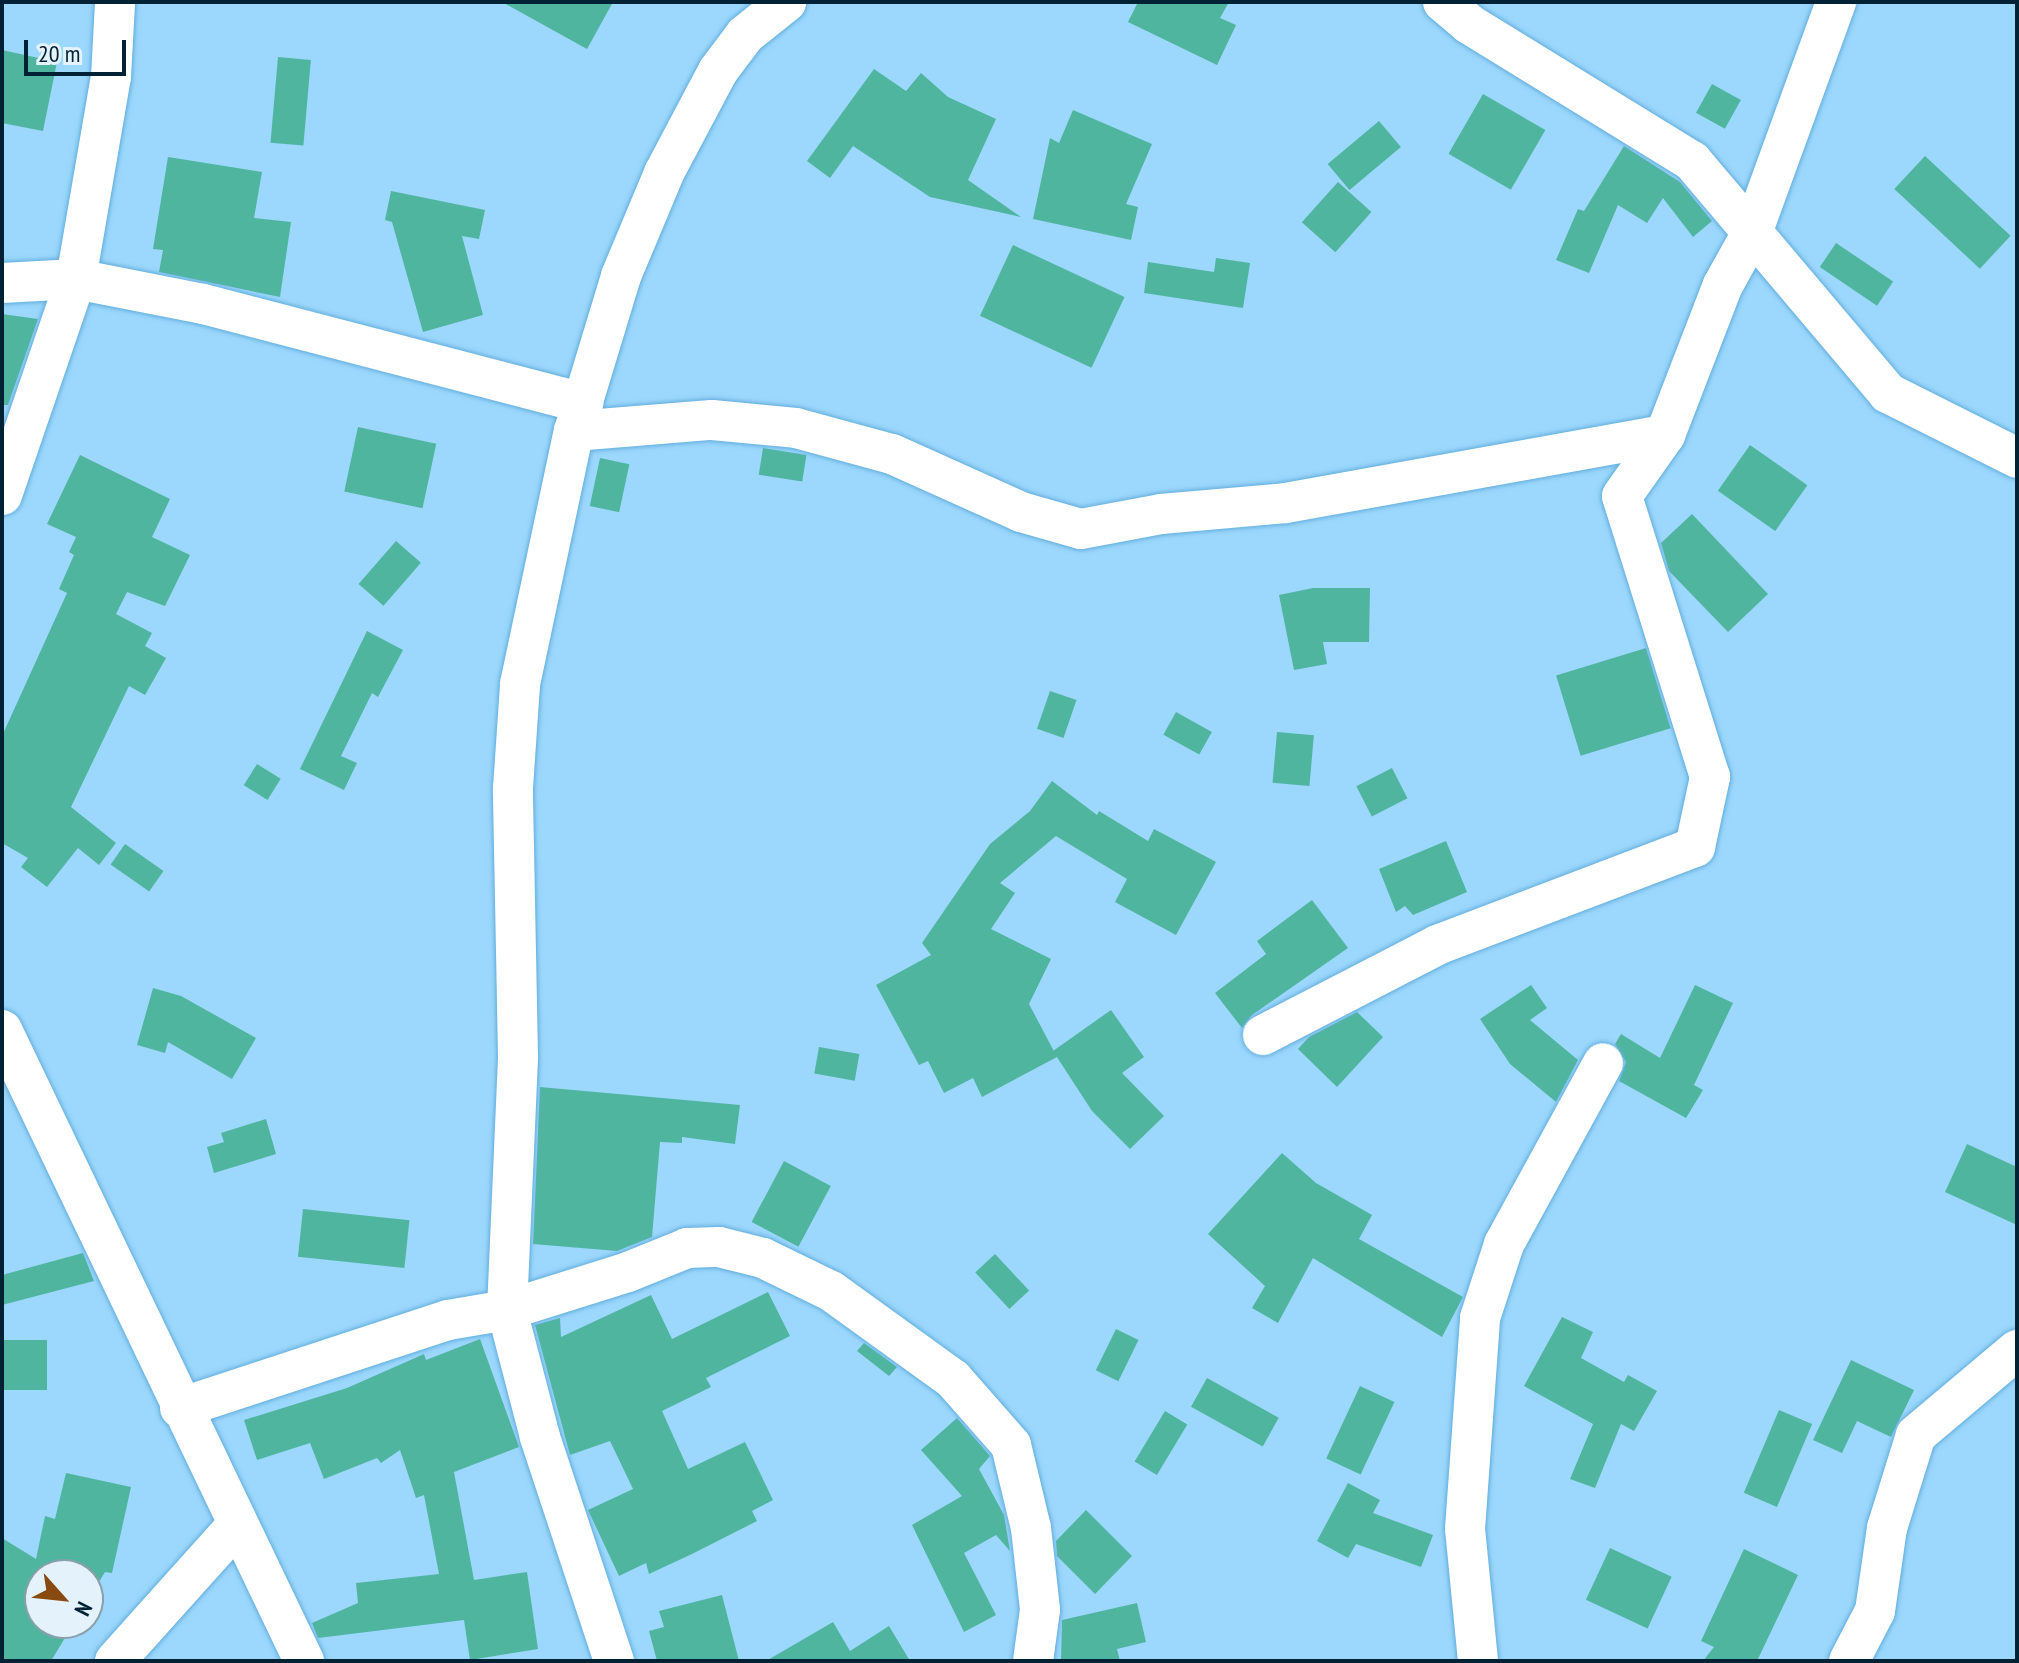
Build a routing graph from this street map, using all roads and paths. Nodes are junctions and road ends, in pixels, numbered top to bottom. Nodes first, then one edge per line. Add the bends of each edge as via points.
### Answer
1 (115, 2) edge
2 (786, 2) edge
3 (1443, 2) edge
4 (1836, 2) edge
5 (1752, 233) junction
6 (76, 279) junction
7 (2, 283) edge
8 (578, 417) junction
9 (1665, 435) junction
10 (2017, 458) edge
11 (2, 495) edge
12 (2, 1030) edge
13 (1263, 1035) dead end
14 (1603, 1063) dead end
15 (2, 1108) edge
16 (42, 1112) junction
17 (507, 1310) junction
18 (2017, 1350) edge
19 (180, 1408) junction
20 (237, 1525) junction
21 (115, 1661) edge
22 (304, 1661) edge
23 (614, 1661) edge
24 (1033, 1661) edge
25 (1478, 1661) edge
26 (1849, 1661) edge

1 - 6 street via 111,77
2 - 8 street via 745,35 718,71 664,173 621,276
3 - 5 street via 1469,24 1692,161
4 - 5 street
5 - 9 street via 1723,285
5 - 10 street via 1888,393
6 - 7 street
6 - 8 street via 203,304
6 - 11 street
8 - 9 street via 796,428 892,454 1021,512 1081,529 1161,514 1286,503
8 - 17 street via 549,530 517,728 513,788 518,1056
9 - 13 street via 1622,496 1710,777 1695,847 1437,945
12 - 16 street
14 - 25 street via 1504,1244 1480,1318 1465,1529
15 - 16 street
16 - 19 street
17 - 19 street via 448,1320
17 - 23 street via 540,1437
17 - 24 street via 687,1248 719,1247 763,1258 831,1291 953,1379 1011,1445 1031,1528 1040,1610
18 - 26 street via 1916,1435 1887,1528 1875,1611
19 - 20 street
20 - 21 street
20 - 22 street

